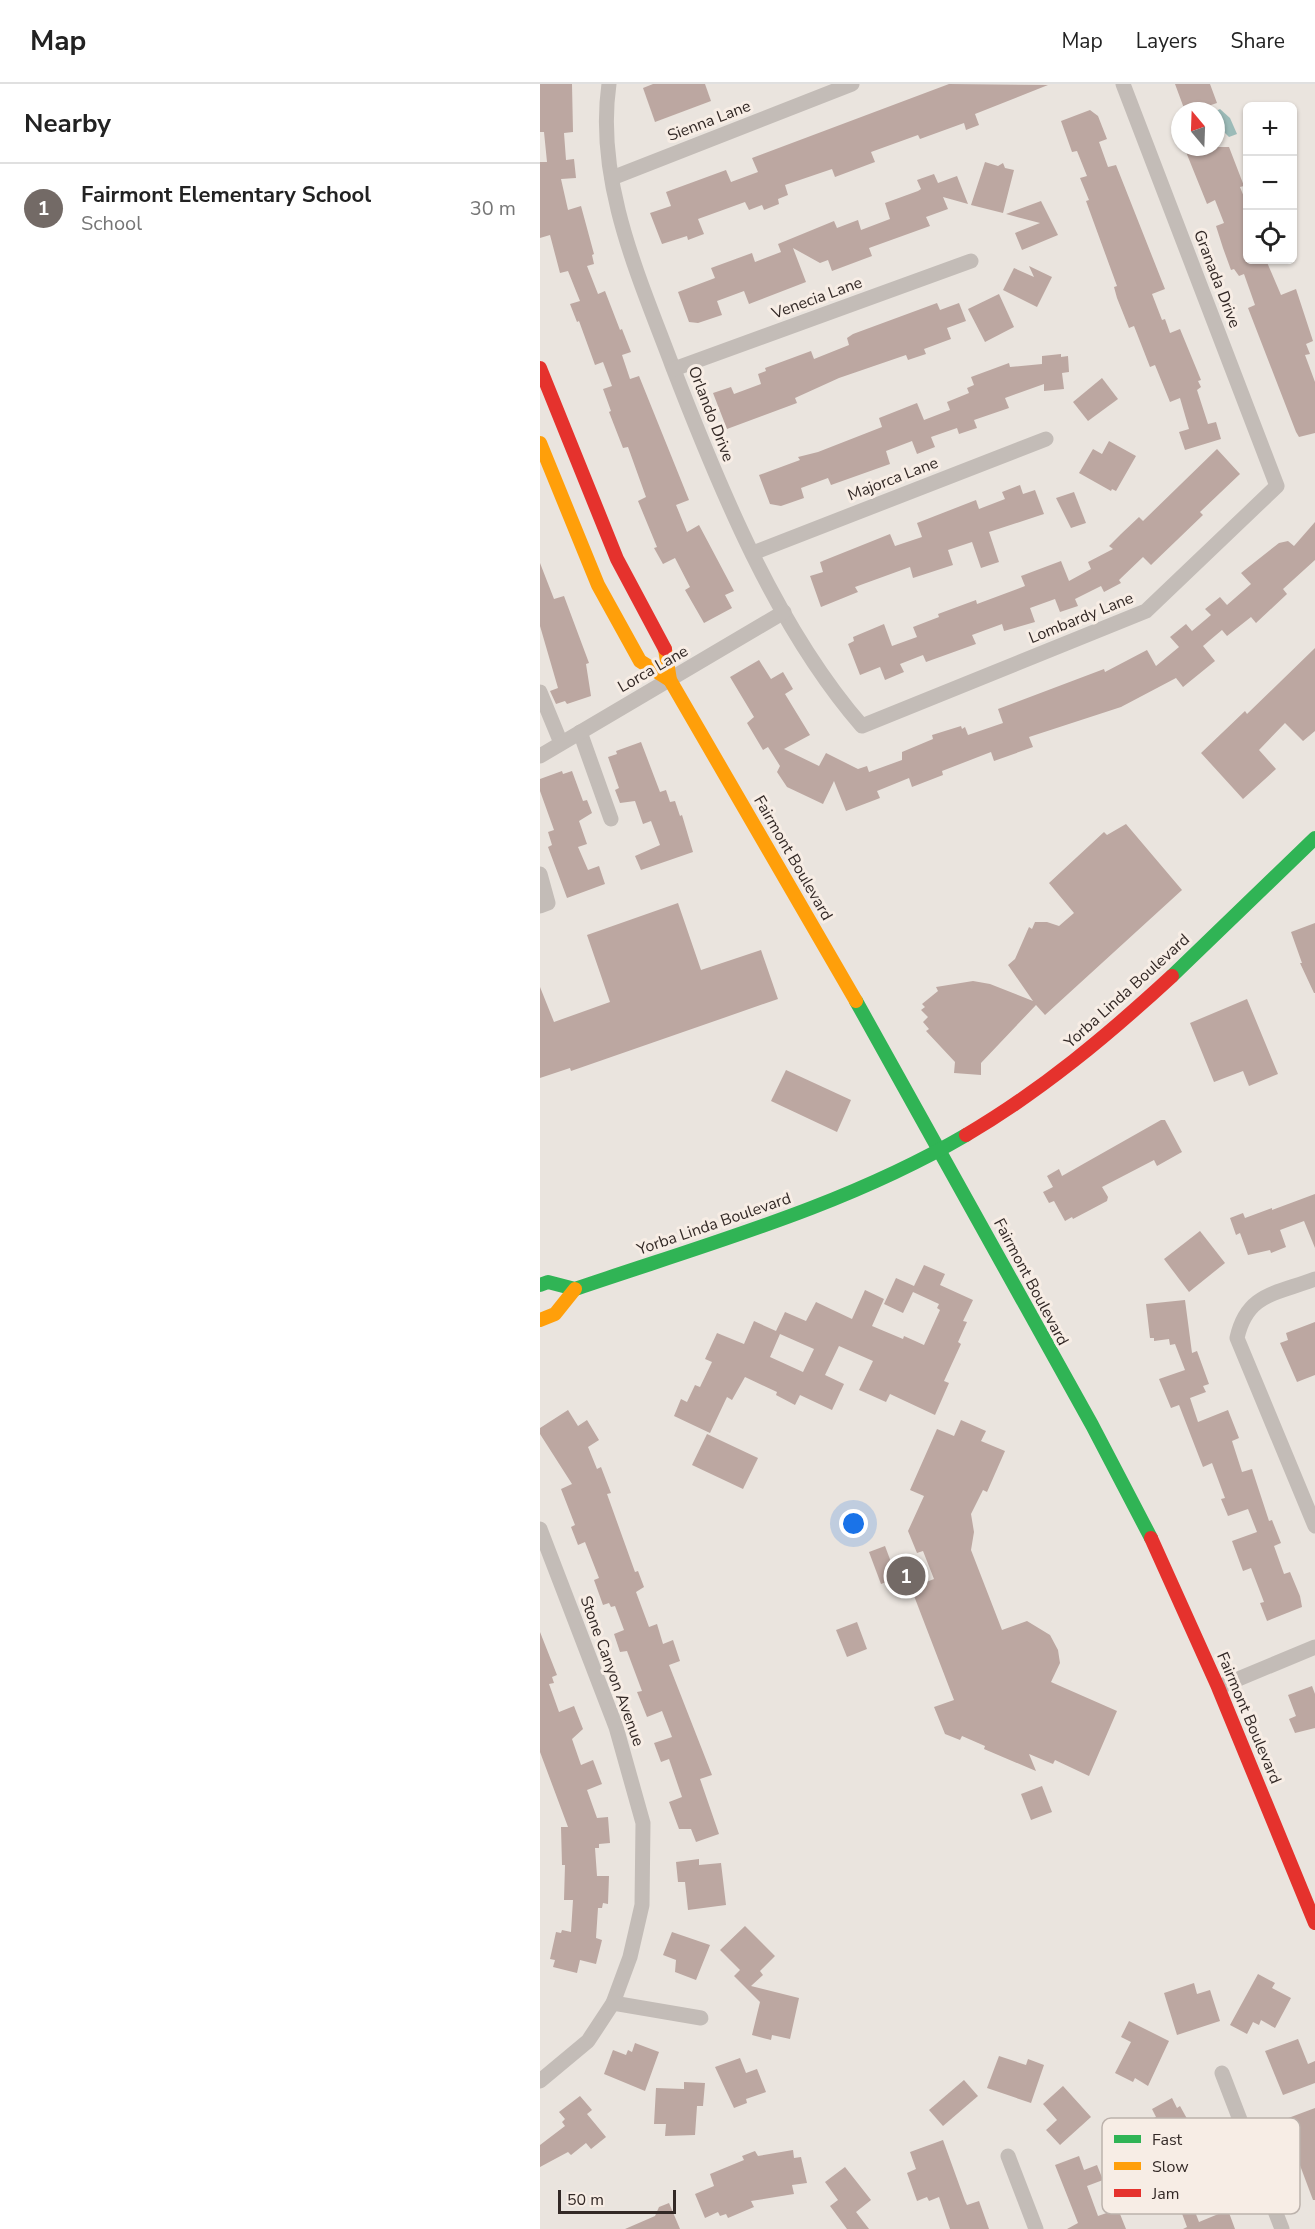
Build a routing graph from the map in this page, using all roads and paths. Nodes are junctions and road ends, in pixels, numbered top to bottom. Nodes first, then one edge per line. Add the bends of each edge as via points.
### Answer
1 (609, 84) edge
2 (852, 84) edge
3 (1124, 84) edge
4 (612, 178) junction
5 (972, 261) dead end
6 (540, 368) edge
7 (674, 369) junction
8 (1046, 439) dead end
9 (540, 442) edge
10 (1276, 486) joint
11 (753, 553) junction
12 (784, 612) junction
13 (670, 680) junction
14 (540, 692) edge
15 (862, 726) joint
16 (580, 732) junction
17 (561, 743) junction
18 (540, 756) edge
19 (611, 819) dead end
20 (1315, 838) edge
21 (540, 874) edge
22 (540, 906) edge
23 (941, 1150) junction
24 (1315, 1279) edge
25 (540, 1285) edge
26 (575, 1289) junction
27 (540, 1320) edge
28 (1315, 1524) edge
29 (540, 1528) edge
30 (1315, 1647) edge
31 (1220, 1687) junction
32 (1315, 1923) edge
33 (613, 2003) junction
34 (701, 2018) dead end
35 (1222, 2073) dead end
36 (540, 2081) edge
37 (1239, 2118) edge
38 (1008, 2156) dead end
39 (1276, 2214) edge
40 (1036, 2229) edge
41 (1282, 2229) edge

1 - 4 street, Orlando Drive
2 - 4 street, Sienna Lane
3 - 10 street, Granada Drive
4 - 7 street, Orlando Drive via 621,224
5 - 7 street, Venecia Lane
6 - 13 main road, Fairmont Boulevard via 617,559 665,646
7 - 11 street, Orlando Drive via 723,492
8 - 11 street, Majorca Lane
9 - 13 main road, Fairmont Boulevard via 598,585 640,661
10 - 15 street, Lombardy Lane via 1146,611
11 - 12 street, Orlando Drive
12 - 13 street, Lorca Lane
12 - 15 street, Orlando Drive
13 - 16 street, Lorca Lane
13 - 23 main road, Fairmont Boulevard
14 - 17 street
16 - 17 street, Lorca Lane
16 - 19 street
17 - 18 street, Lorca Lane
20 - 23 main road, Yorba Linda Boulevard via 1133,1012 1079,1058 1007,1110
21 - 22 street via 548,903
23 - 26 main road, Yorba Linda Boulevard via 833,1201
23 - 31 main road, Fairmont Boulevard via 1126,1488
24 - 28 street via 1254,1302 1242,1317 1237,1338
25 - 26 main road via 548,1282
26 - 27 main road via 555,1314
29 - 33 street, Stone Canyon Avenue via 616,1727 643,1823 642,1905 630,1957
30 - 31 street
31 - 32 main road, Fairmont Boulevard
33 - 34 street
33 - 36 street, Stone Canyon Avenue via 588,2041
35 - 37 street
38 - 40 street
39 - 41 street

